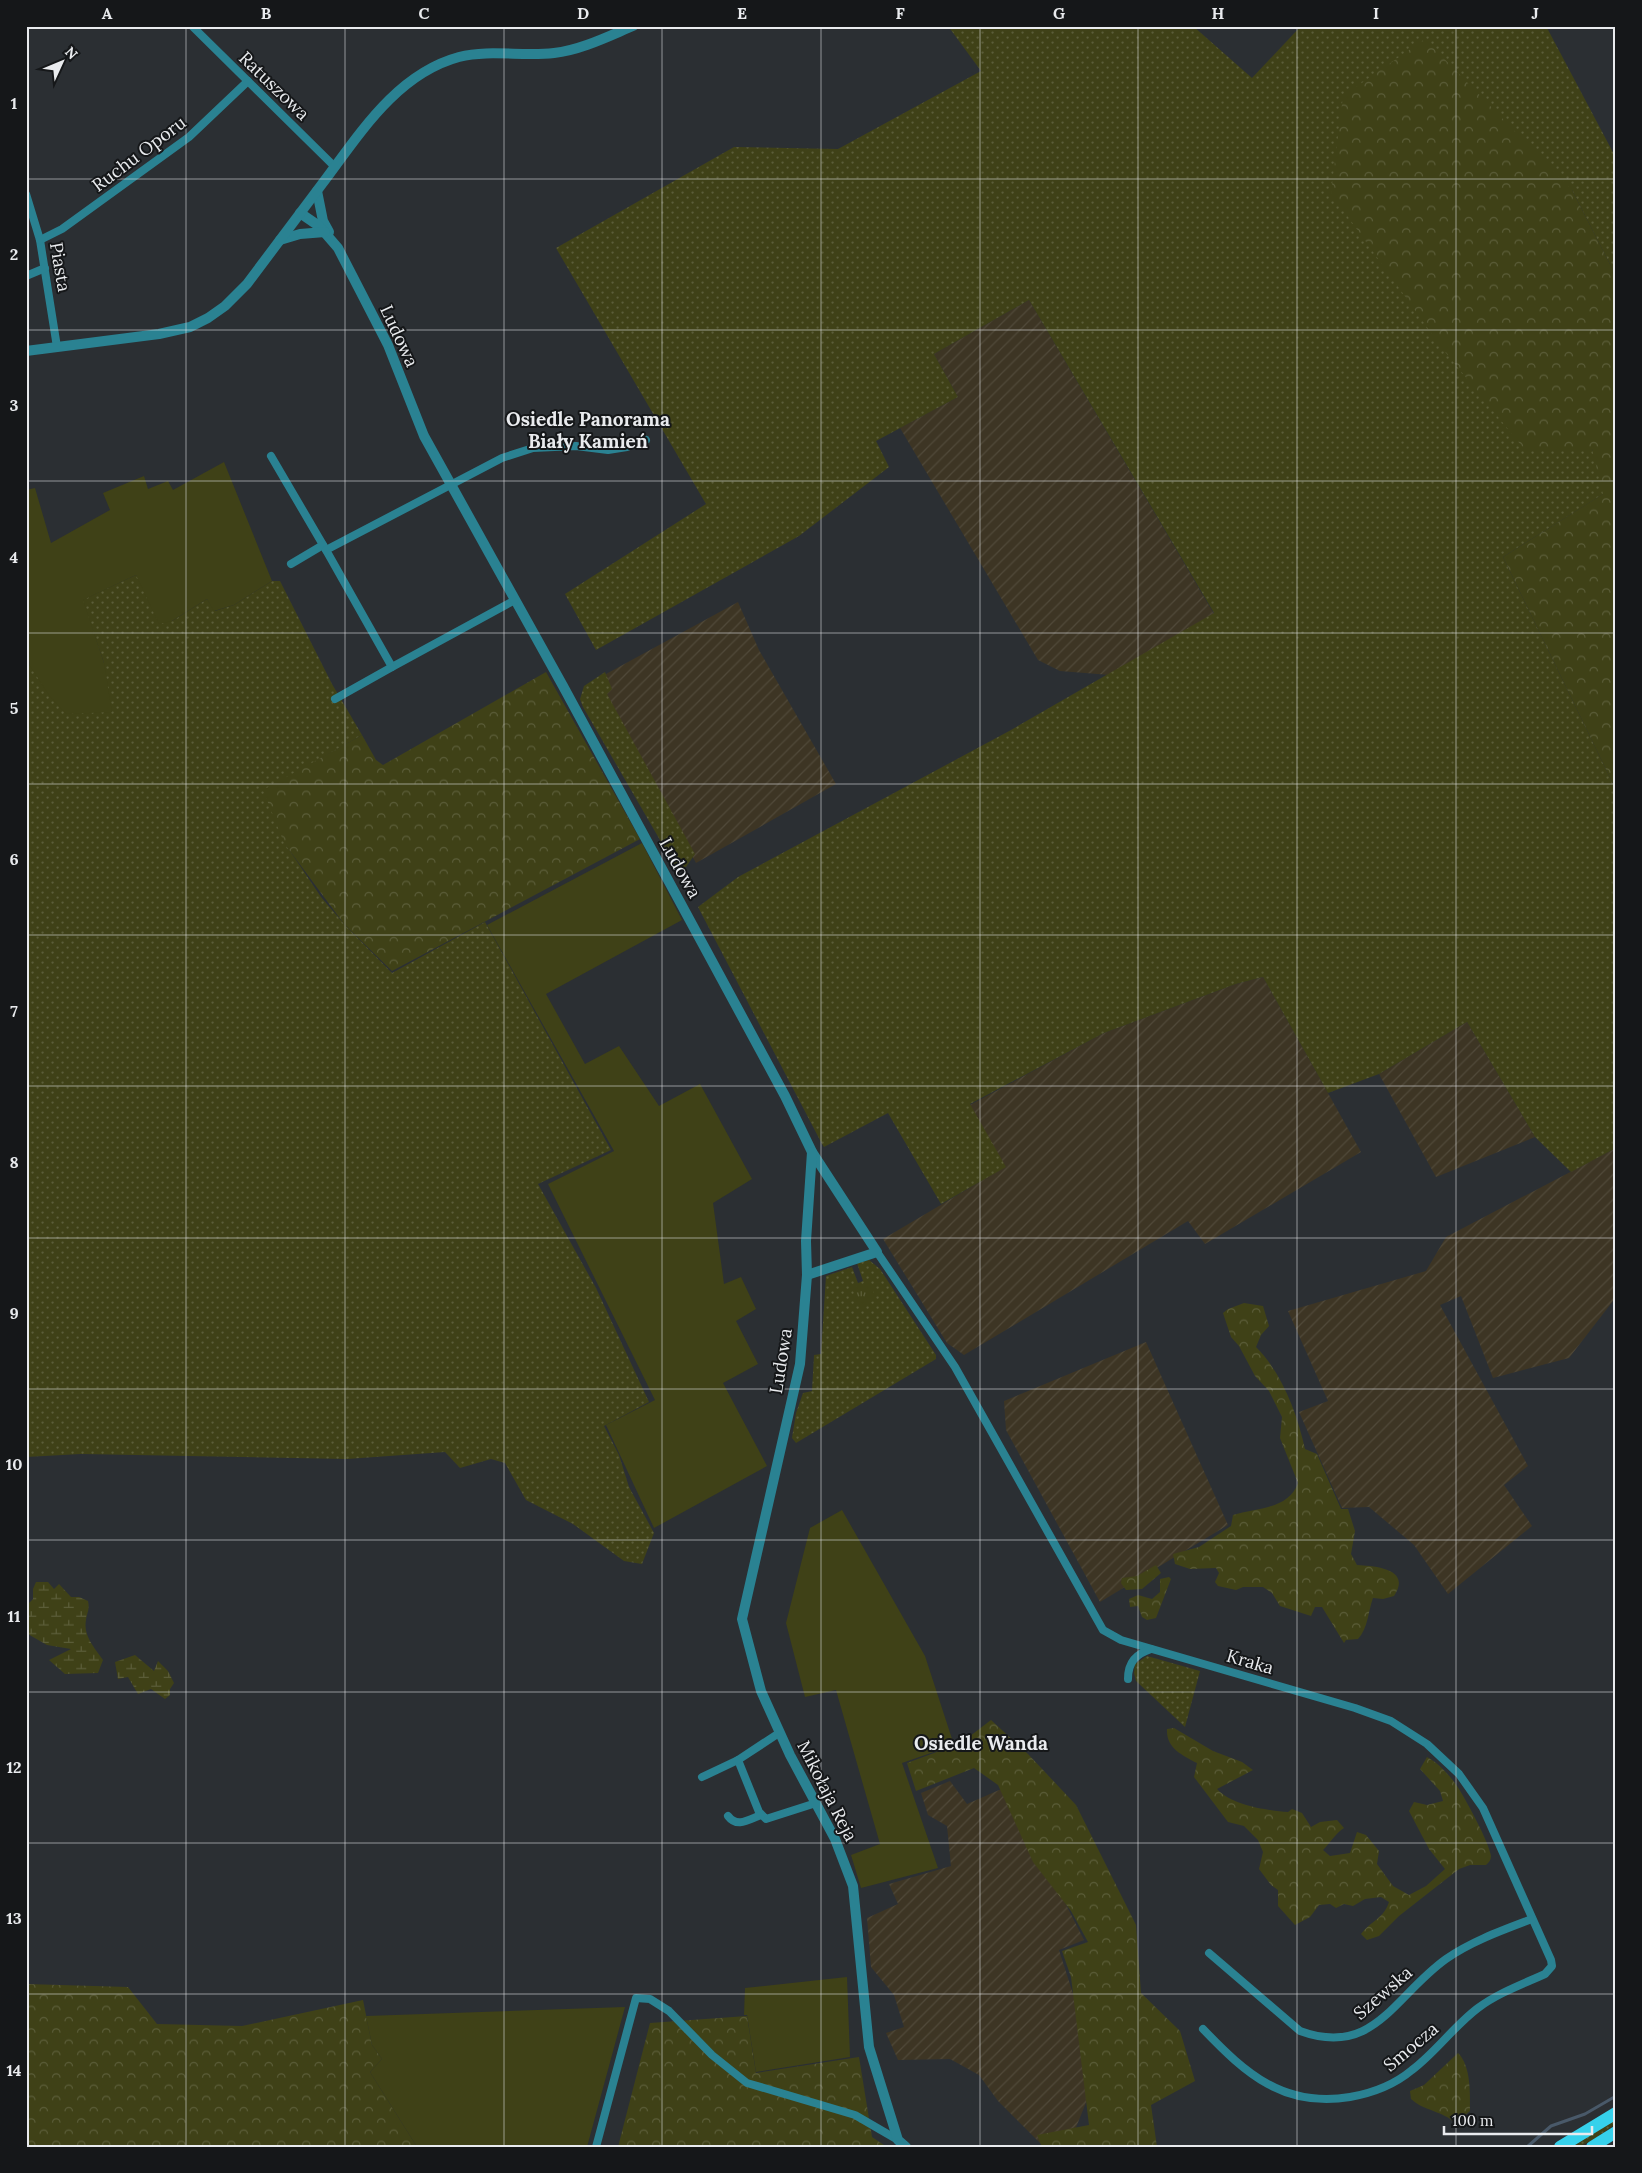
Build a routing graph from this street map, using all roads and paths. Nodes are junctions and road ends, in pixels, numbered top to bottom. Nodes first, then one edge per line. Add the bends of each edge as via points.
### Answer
1 (192, 26) edge
2 (633, 26) edge
3 (248, 81) junction
4 (335, 167) junction
5 (317, 191) junction
6 (26, 194) edge
7 (300, 213) junction
8 (329, 236) junction
9 (40, 240) junction
10 (280, 240) junction
11 (46, 268) junction
12 (26, 276) edge
13 (57, 346) junction
14 (27, 351) edge
15 (646, 440) dead end
16 (271, 456) dead end
17 (450, 484) junction
18 (325, 548) junction
19 (291, 564) dead end
20 (515, 600) junction
21 (392, 667) junction
22 (335, 699) dead end
23 (812, 1152) junction
24 (876, 1252) junction
25 (807, 1275) junction
26 (955, 1367) joint
27 (781, 1451) joint
28 (1151, 1649) junction
29 (1128, 1678) dead end
30 (779, 1733) junction
31 (738, 1760) junction
32 (702, 1777) dead end
33 (816, 1803) junction
34 (761, 1815) junction
35 (728, 1816) dead end
36 (1532, 1919) junction
37 (1209, 1953) dead end
38 (1552, 1966) joint
39 (1203, 2029) dead end
40 (1616, 2112) edge
41 (1616, 2132) edge
42 (902, 2143) edge
43 (596, 2147) edge
44 (1560, 2147) edge
45 (1592, 2147) edge

1 - 3 street, Ratuszowa
2 - 4 street via 555,53 460,57 440,64 388,100
3 - 4 street, Ratuszowa
3 - 9 street, Ruchu Oporu via 189,137 62,229
4 - 5 street
5 - 7 street
5 - 8 street
6 - 9 street, Piasta
7 - 8 street, Ludowa
7 - 10 street
8 - 10 street via 300,234
8 - 17 street, Ludowa via 388,345 424,436
9 - 11 street, Piasta
10 - 13 street via 247,284 208,318 159,334
11 - 12 street
11 - 13 street, Piasta
13 - 14 street
15 - 17 street via 608,450 576,446 532,448 502,458
16 - 18 street
17 - 18 street
17 - 20 street, Ludowa
18 - 19 street
18 - 21 street
20 - 21 street
20 - 23 street, Ludowa via 785,1096
21 - 22 street
23 - 24 street, Ludowa
23 - 25 street, Ludowa
24 - 25 street
24 - 26 street, Ludowa
25 - 27 street, Ludowa via 800,1364
26 - 28 street, Kraka via 1103,1630 1121,1640
27 - 30 street, Mikołaja Reja via 742,1619 761,1691
28 - 29 street via 1133,1660
28 - 36 street, Kraka via 1355,1708 1391,1721 1428,1744 1459,1774 1482,1808
30 - 31 street
30 - 33 street, Mikołaja Reja
31 - 32 street
31 - 34 street
33 - 34 street via 766,1818
33 - 42 street, Mikołaja Reja via 835,1839 853,1886 868,2046
34 - 35 street via 740,1823
36 - 37 street, Szewska via 1477,1941 1446,1959 1380,2020 1354,2036 1331,2039 1300,2031
36 - 38 street, Kraka
38 - 39 street, Smocza via 1546,1974 1478,2008 1401,2078 1380,2089 1353,2096 1319,2099 1296,2096 1272,2087 1251,2074
40 - 44 main road
41 - 45 main road
42 - 43 street via 855,2116 747,2083 712,2055 670,2011 650,1999 636,1998

